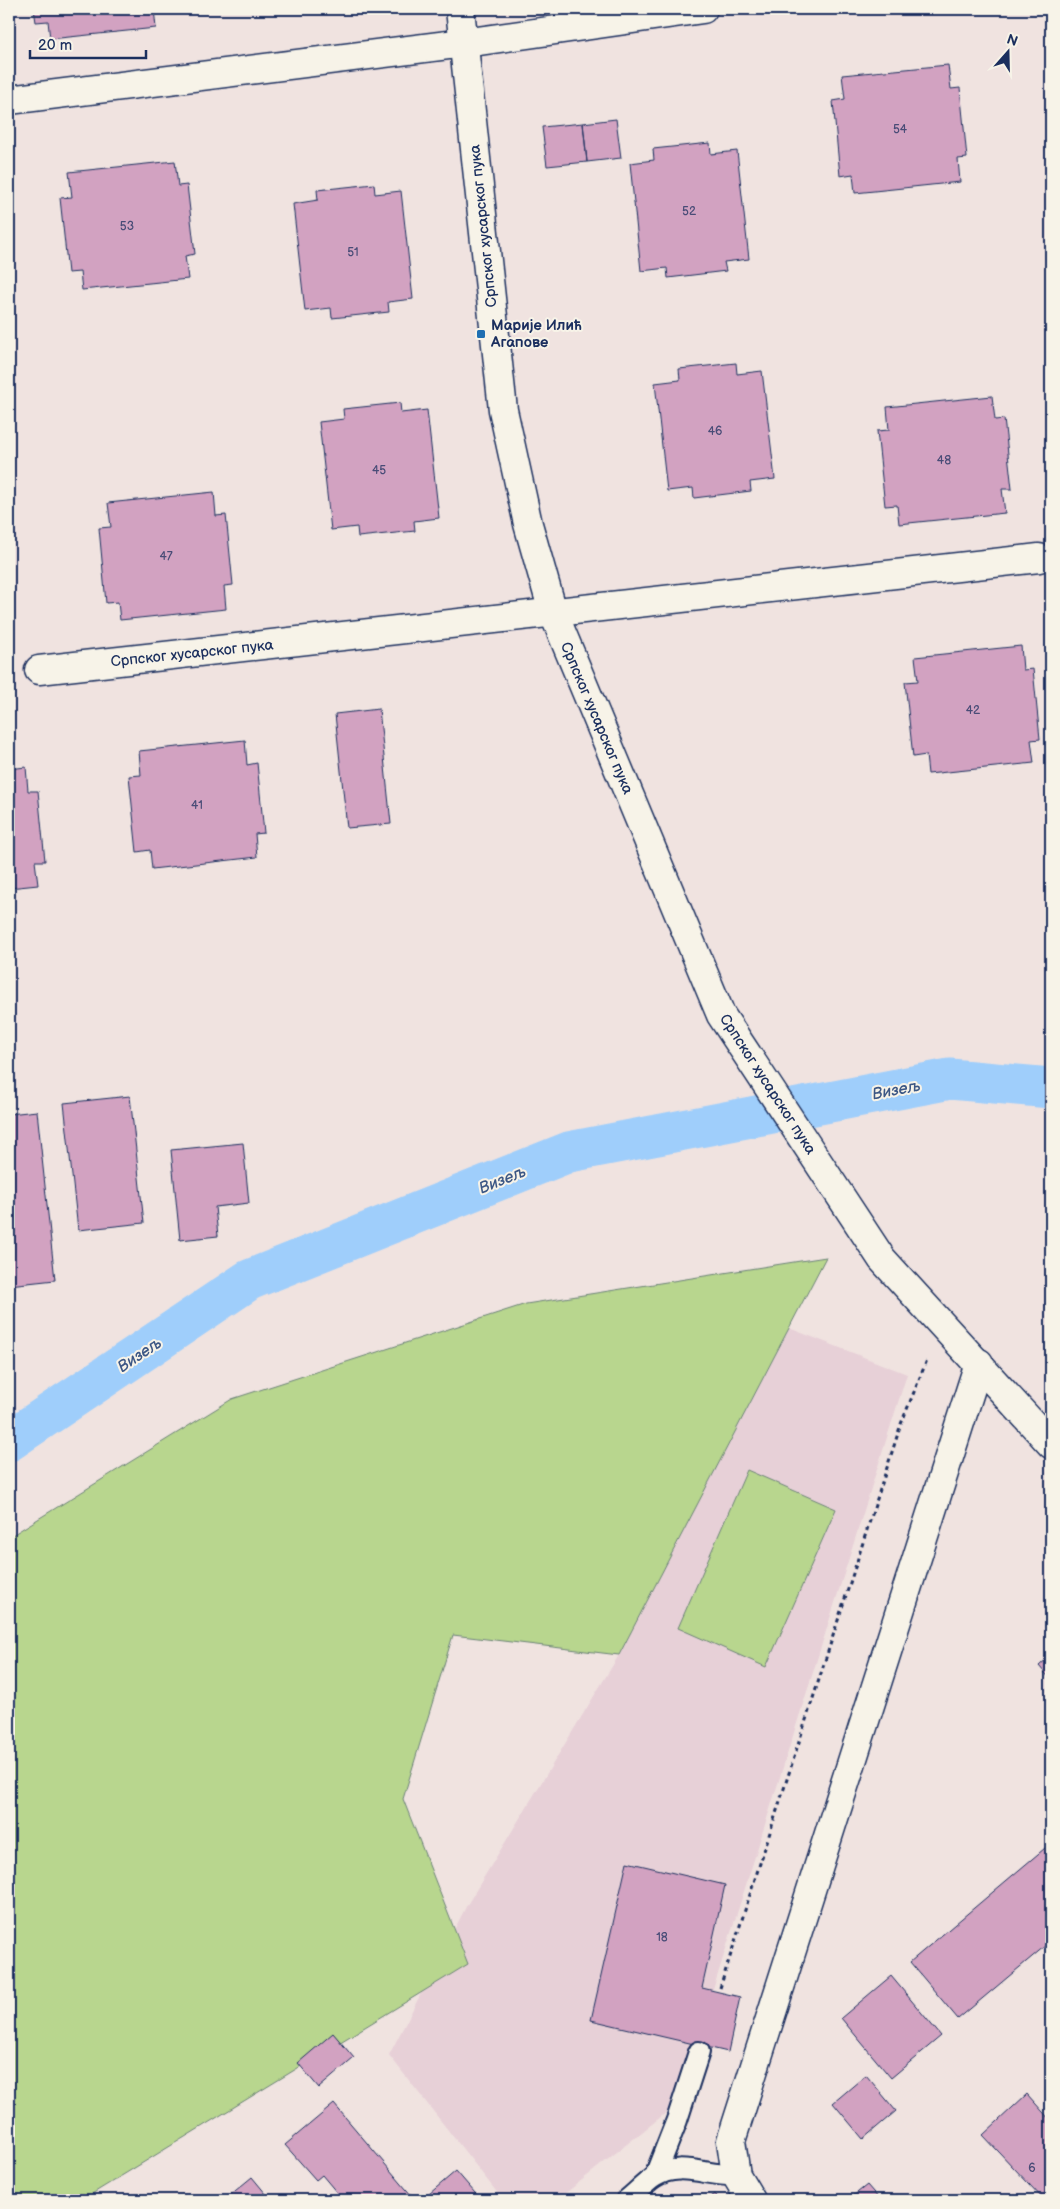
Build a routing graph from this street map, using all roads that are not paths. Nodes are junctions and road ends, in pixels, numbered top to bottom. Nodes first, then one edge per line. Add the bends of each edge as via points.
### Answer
1 (460, 9) edge
2 (703, 9) edge
3 (464, 43) junction
4 (9, 100) edge
5 (1039, 558) dead end
6 (553, 612) junction
7 (39, 670) dead end
8 (979, 1363) junction
9 (1051, 1444) edge
10 (700, 2052) dead end
11 (736, 2175) junction
12 (655, 2176) junction
13 (628, 2200) edge
14 (751, 2200) edge

1 - 3 street, Српског хусарског пука
2 - 3 street
3 - 4 street
3 - 6 street, Српског хусарског пука via 502,410 528,524
5 - 6 street, Српског хусарског пука
6 - 7 street, Српског хусарског пука
6 - 8 street, Српског хусарског пука via 721,1015 882,1259
8 - 9 street, Српског хусарског пука
8 - 11 street via 731,2141
10 - 12 lane
11 - 12 lane via 722,2176 682,2169
11 - 14 street
12 - 13 lane

